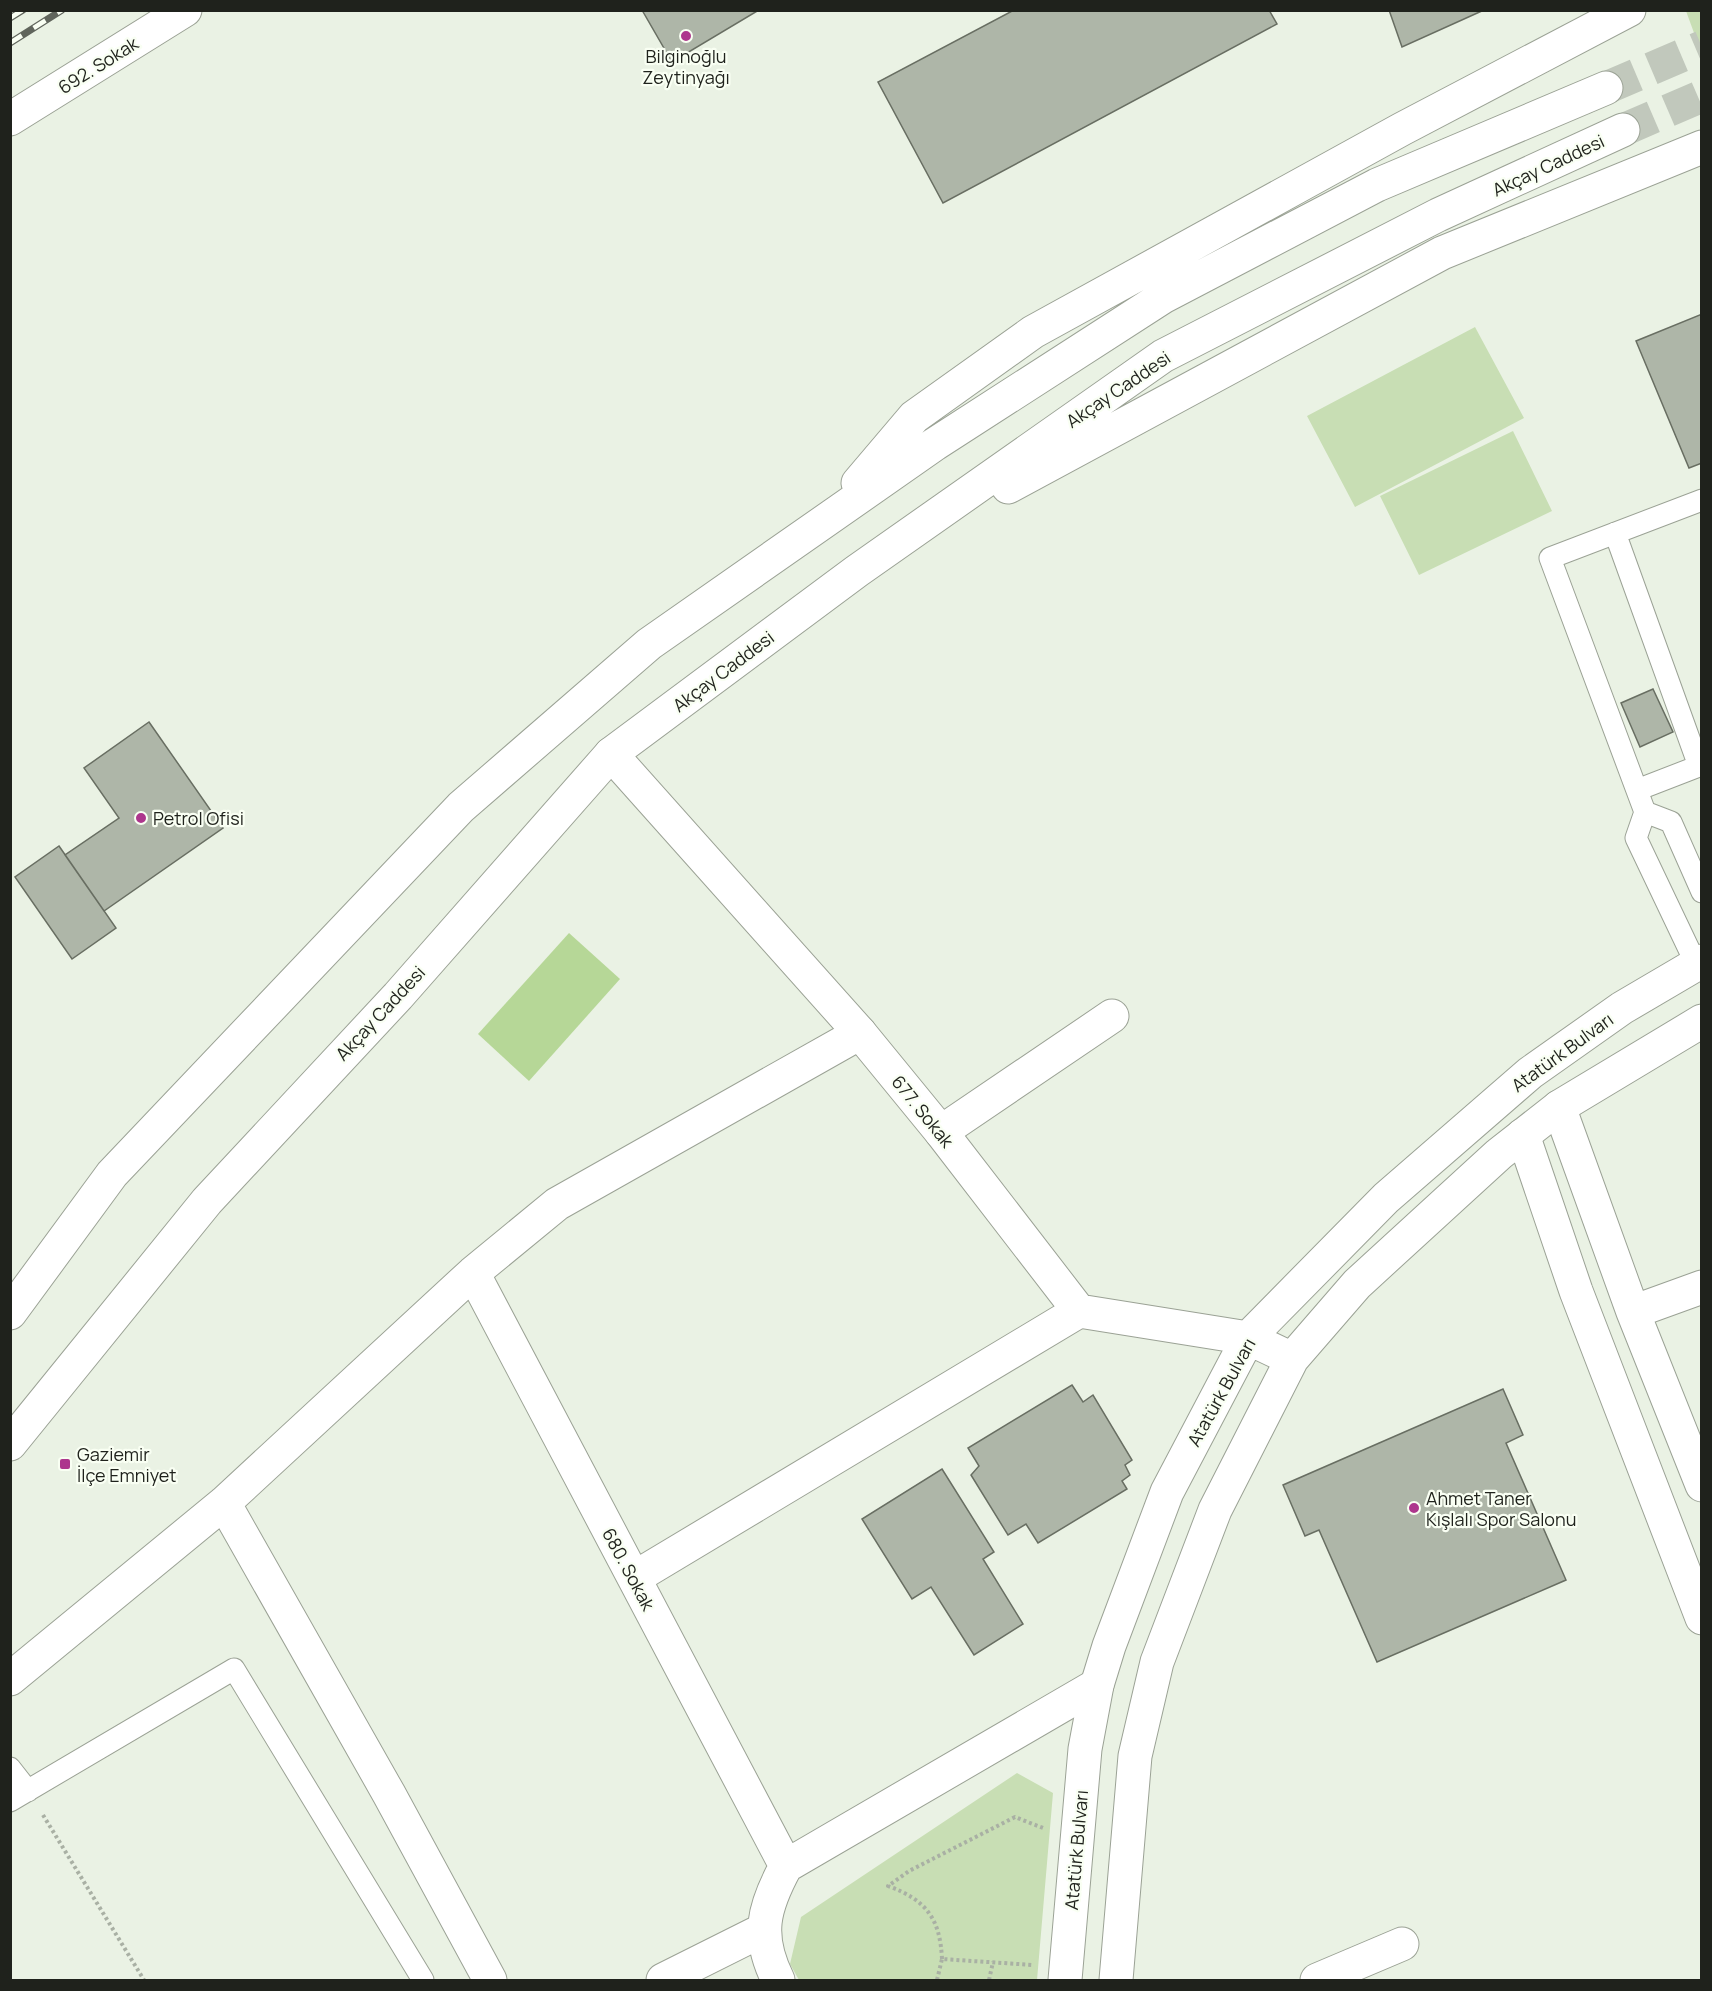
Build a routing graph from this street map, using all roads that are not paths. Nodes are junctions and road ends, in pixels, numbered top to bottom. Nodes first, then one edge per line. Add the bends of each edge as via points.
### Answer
1 (185, 10) edge
2 (1629, 10) edge
3 (1606, 88) tunnel mouth
4 (10, 119) edge
5 (1623, 130) tunnel mouth
6 (1701, 147) edge
7 (1701, 500) edge
8 (827, 520) junction
9 (1615, 533) junction
10 (857, 571) junction
11 (611, 754) junction
12 (1637, 790) junction
13 (1645, 812) junction
14 (1701, 892) edge
15 (1700, 967) edge
16 (1112, 1016) dead end
17 (1701, 1020) edge
18 (860, 1034) junction
19 (1559, 1107) junction
20 (941, 1132) junction
21 (1523, 1135) junction
22 (473, 1273) junction
23 (1701, 1287) edge
24 (1079, 1311) junction
25 (10, 1312) edge
26 (1634, 1312) junction
27 (1248, 1338) junction
28 (1292, 1359) junction
29 (10, 1444) edge
30 (1701, 1485) edge
31 (224, 1503) junction
32 (634, 1578) junction
33 (1701, 1618) edge
34 (10, 1679) edge
35 (1097, 1685) junction
36 (10, 1768) edge
37 (19, 1796) edge
38 (786, 1866) junction
39 (763, 1930) junction
40 (1402, 1944) dead end
41 (1052, 1973) edge
42 (423, 1980) edge
43 (490, 1980) edge
44 (663, 1980) edge
45 (778, 1980) edge
46 (1116, 1980) edge
47 (1317, 1980) edge

1 - 4 main road, 692. Sokak
2 - 8 main road via 1402,129 1033,332 914,417
3 - 8 main road via 1377,185 1163,297 935,444
5 - 10 main road, Akçay Caddesi via 1438,215 1163,357
6 - 10 main road via 1442,253
7 - 9 lane
8 - 25 main road via 649,644 461,807 112,1174
9 - 12 lane via 1699,766
9 - 12 lane via 1550,558
10 - 11 main road, Akçay Caddesi
11 - 18 main road, 677. Sokak
11 - 29 main road, Akçay Caddesi via 398,996 207,1200
12 - 13 lane
13 - 14 lane via 1671,822
13 - 15 lane via 1636,838
15 - 27 main road, Atatürk Bulvarı via 1622,1008 1530,1073 1386,1198
16 - 20 main road
17 - 19 main road
18 - 20 main road, 677. Sokak
18 - 22 main road via 557,1204
19 - 21 main road
19 - 26 main road
20 - 24 main road, 677. Sokak
21 - 28 main road via 1357,1284
21 - 33 main road via 1576,1291
22 - 31 main road
22 - 32 main road, 680. Sokak
23 - 26 main road
24 - 27 main road
24 - 32 main road
26 - 30 main road
27 - 28 main road
27 - 35 main road, Atatürk Bulvarı via 1167,1492
28 - 46 main road via 1215,1510 1157,1662 1135,1756
31 - 34 main road
31 - 43 main road
32 - 38 main road, 680. Sokak
35 - 38 main road
35 - 41 main road, Atatürk Bulvarı
36 - 37 lane
37 - 42 lane via 234,1669
38 - 39 main road via 770,1895
39 - 44 main road
39 - 45 main road via 770,1965
40 - 47 main road

